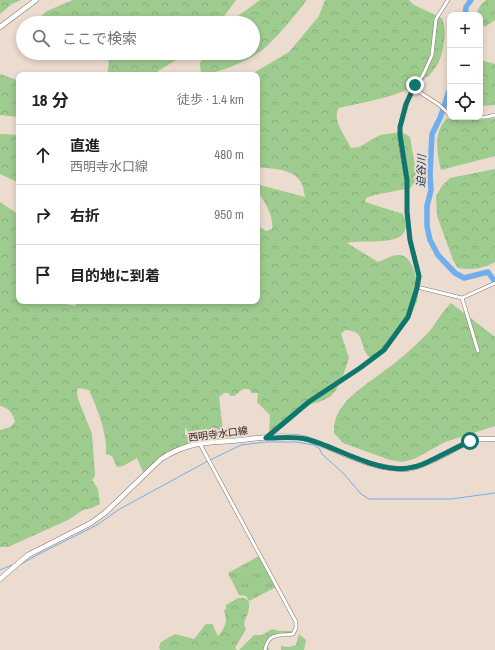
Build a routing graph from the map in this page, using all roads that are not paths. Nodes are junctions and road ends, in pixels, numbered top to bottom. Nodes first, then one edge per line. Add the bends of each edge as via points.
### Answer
1 (36, 0) edge
2 (448, 0) edge
3 (0, 27) edge
4 (413, 88) junction
5 (447, 112) edge
6 (495, 114) edge
7 (483, 117) edge
8 (495, 283) edge
9 (417, 288) junction
10 (462, 298) junction
11 (478, 351) dead end
12 (266, 438) junction
13 (495, 439) edge
14 (200, 444) junction
15 (0, 579) edge
16 (265, 650) edge

1 - 3 main road
2 - 4 street via 436,18 431,59
4 - 5 street
4 - 9 street via 406,104 400,135 407,180 410,240 419,276
6 - 7 street
8 - 10 street
9 - 10 street
9 - 12 street via 408,317 384,350 310,401
10 - 11 street
12 - 13 main road, 西明寺水口線 via 305,439 374,464 407,469 424,464 470,441
12 - 14 main road, 西明寺水口線
14 - 15 main road, 西明寺水口線 via 180,449 161,458 106,512 91,523 28,555
14 - 16 street via 296,622 293,634 271,637

